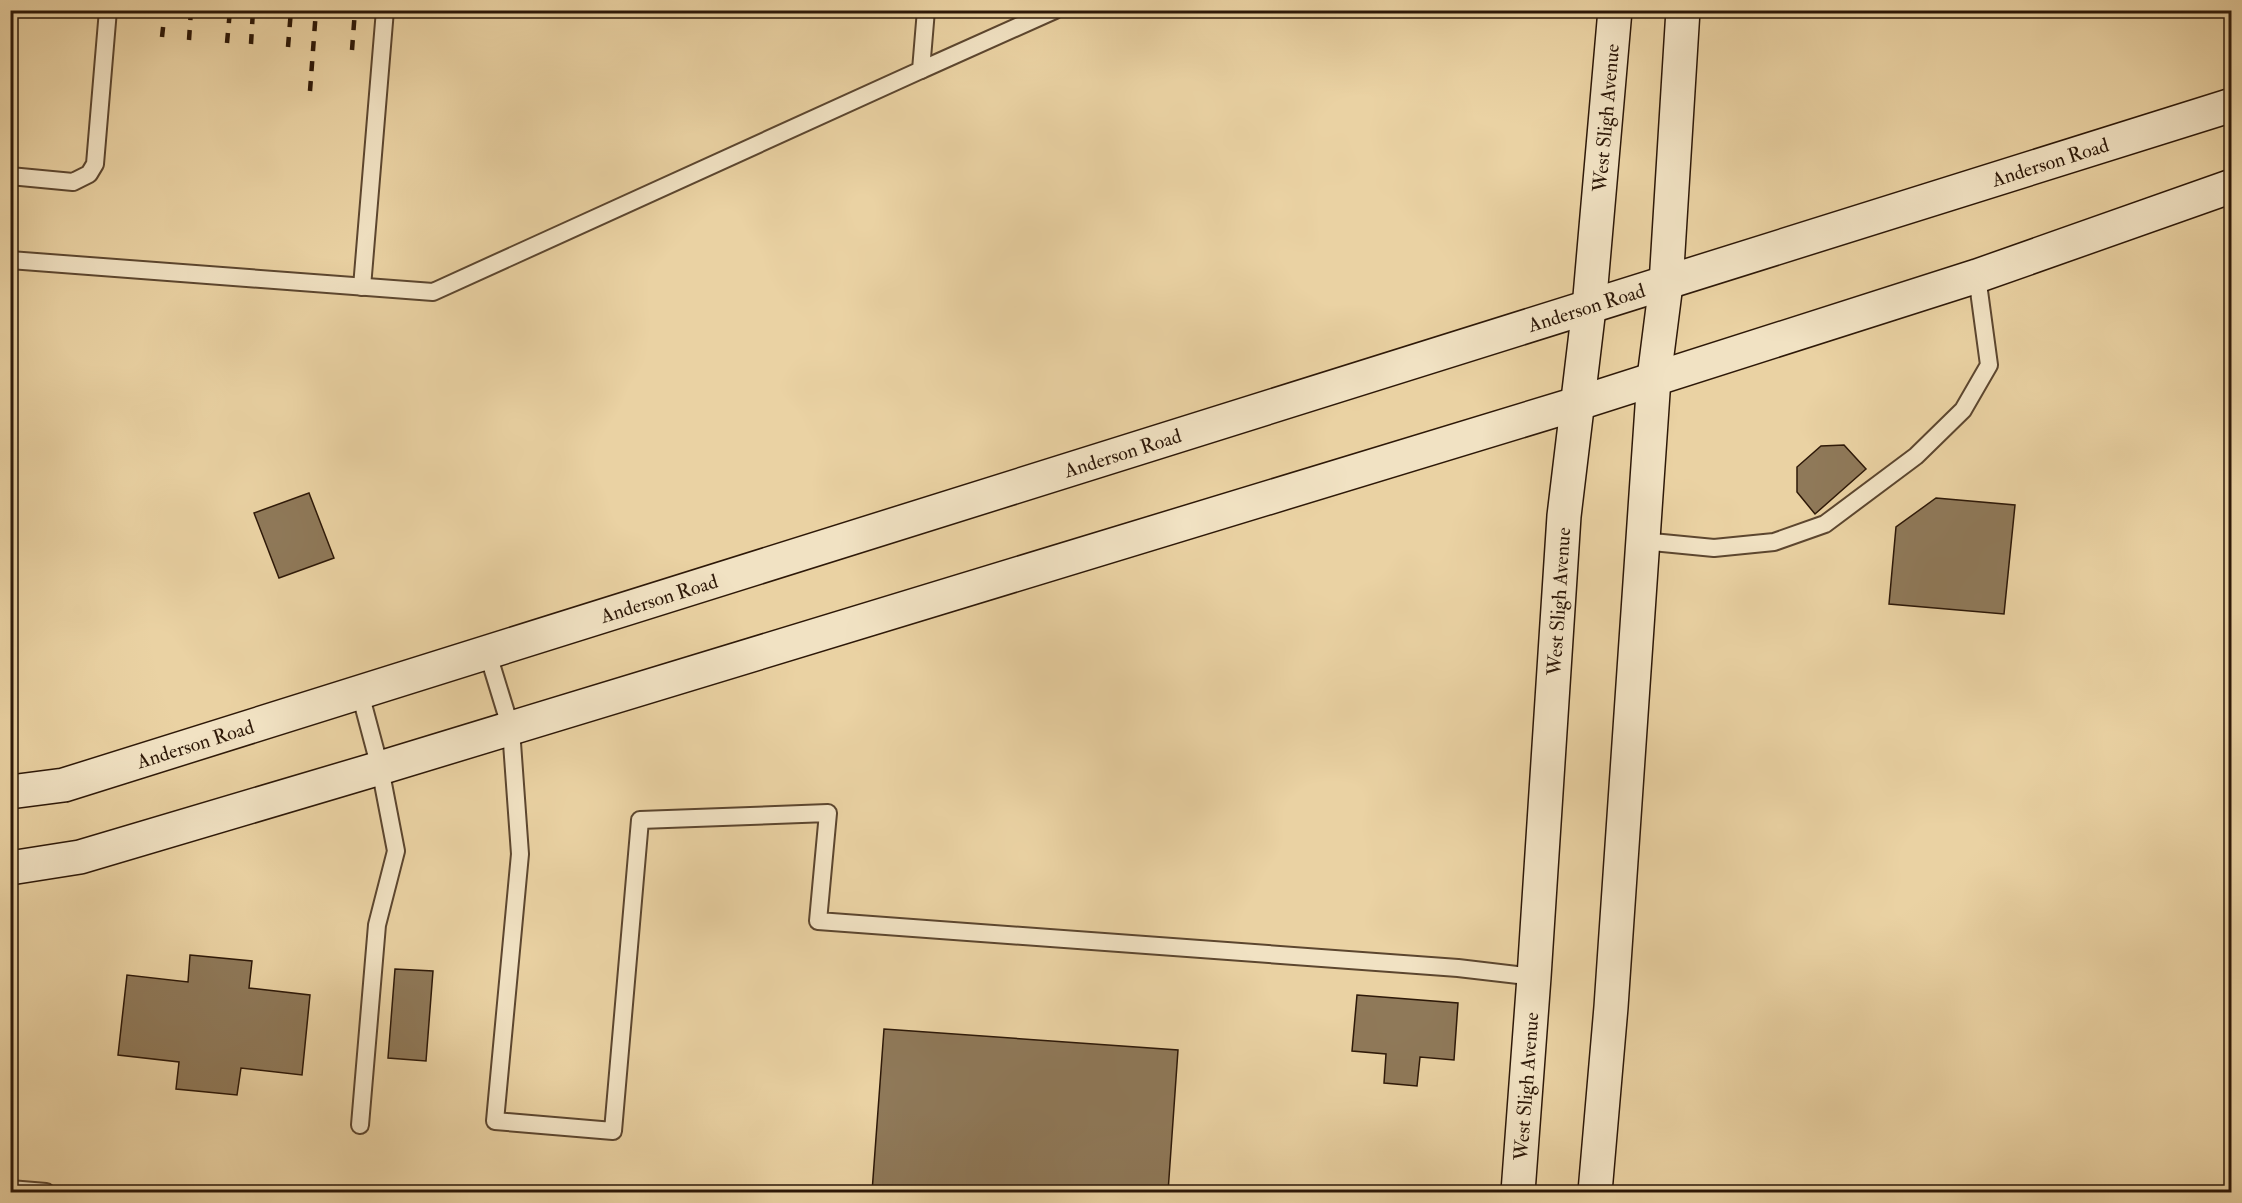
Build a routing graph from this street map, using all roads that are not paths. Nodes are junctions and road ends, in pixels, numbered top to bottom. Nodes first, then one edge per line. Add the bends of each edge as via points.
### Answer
1 (108, 10) edge
2 (385, 10) edge
3 (926, 10) edge
4 (1055, 10) edge
5 (1615, 10) edge
6 (1683, 10) edge
7 (921, 70) junction
8 (2232, 105) edge
9 (10, 176) edge
10 (2232, 186) edge
11 (10, 260) edge
12 (1977, 276) junction
13 (1666, 284) junction
14 (362, 287) junction
15 (1589, 308) junction
16 (1654, 378) junction
17 (1576, 404) junction
18 (1642, 541) junction
19 (489, 654) junction
20 (360, 693) junction
21 (511, 729) junction
22 (380, 768) junction
23 (10, 792) edge
24 (10, 868) edge
25 (1534, 977) junction
26 (360, 1125) dead end
27 (10, 1189) edge
28 (46, 1192) edge
29 (1518, 1192) edge
30 (1595, 1192) edge

1 - 9 lane via 95,164 89,174 73,182
2 - 14 lane
3 - 7 lane
4 - 7 lane
5 - 15 main road, West Sligh Avenue
6 - 13 main road
7 - 14 lane via 433,292
8 - 13 main road, Anderson Road
10 - 12 main road
11 - 14 lane
12 - 16 main road
12 - 18 lane via 1989,365 1963,410 1916,456 1825,524 1774,542 1714,548
13 - 15 main road, Anderson Road
13 - 16 main road
15 - 17 main road, West Sligh Avenue
15 - 19 main road, Anderson Road
16 - 17 main road
16 - 18 main road
17 - 21 main road
17 - 25 main road, West Sligh Avenue via 1564,516
18 - 30 main road
19 - 20 main road, Anderson Road
19 - 21 lane
20 - 22 lane
20 - 23 main road, Anderson Road via 64,785
21 - 22 main road
21 - 25 lane via 520,854 495,1121 613,1131 640,820 828,813 818,921 1458,968
22 - 24 main road via 80,857
22 - 26 lane via 396,851 377,925
25 - 29 main road, West Sligh Avenue
27 - 28 lane

